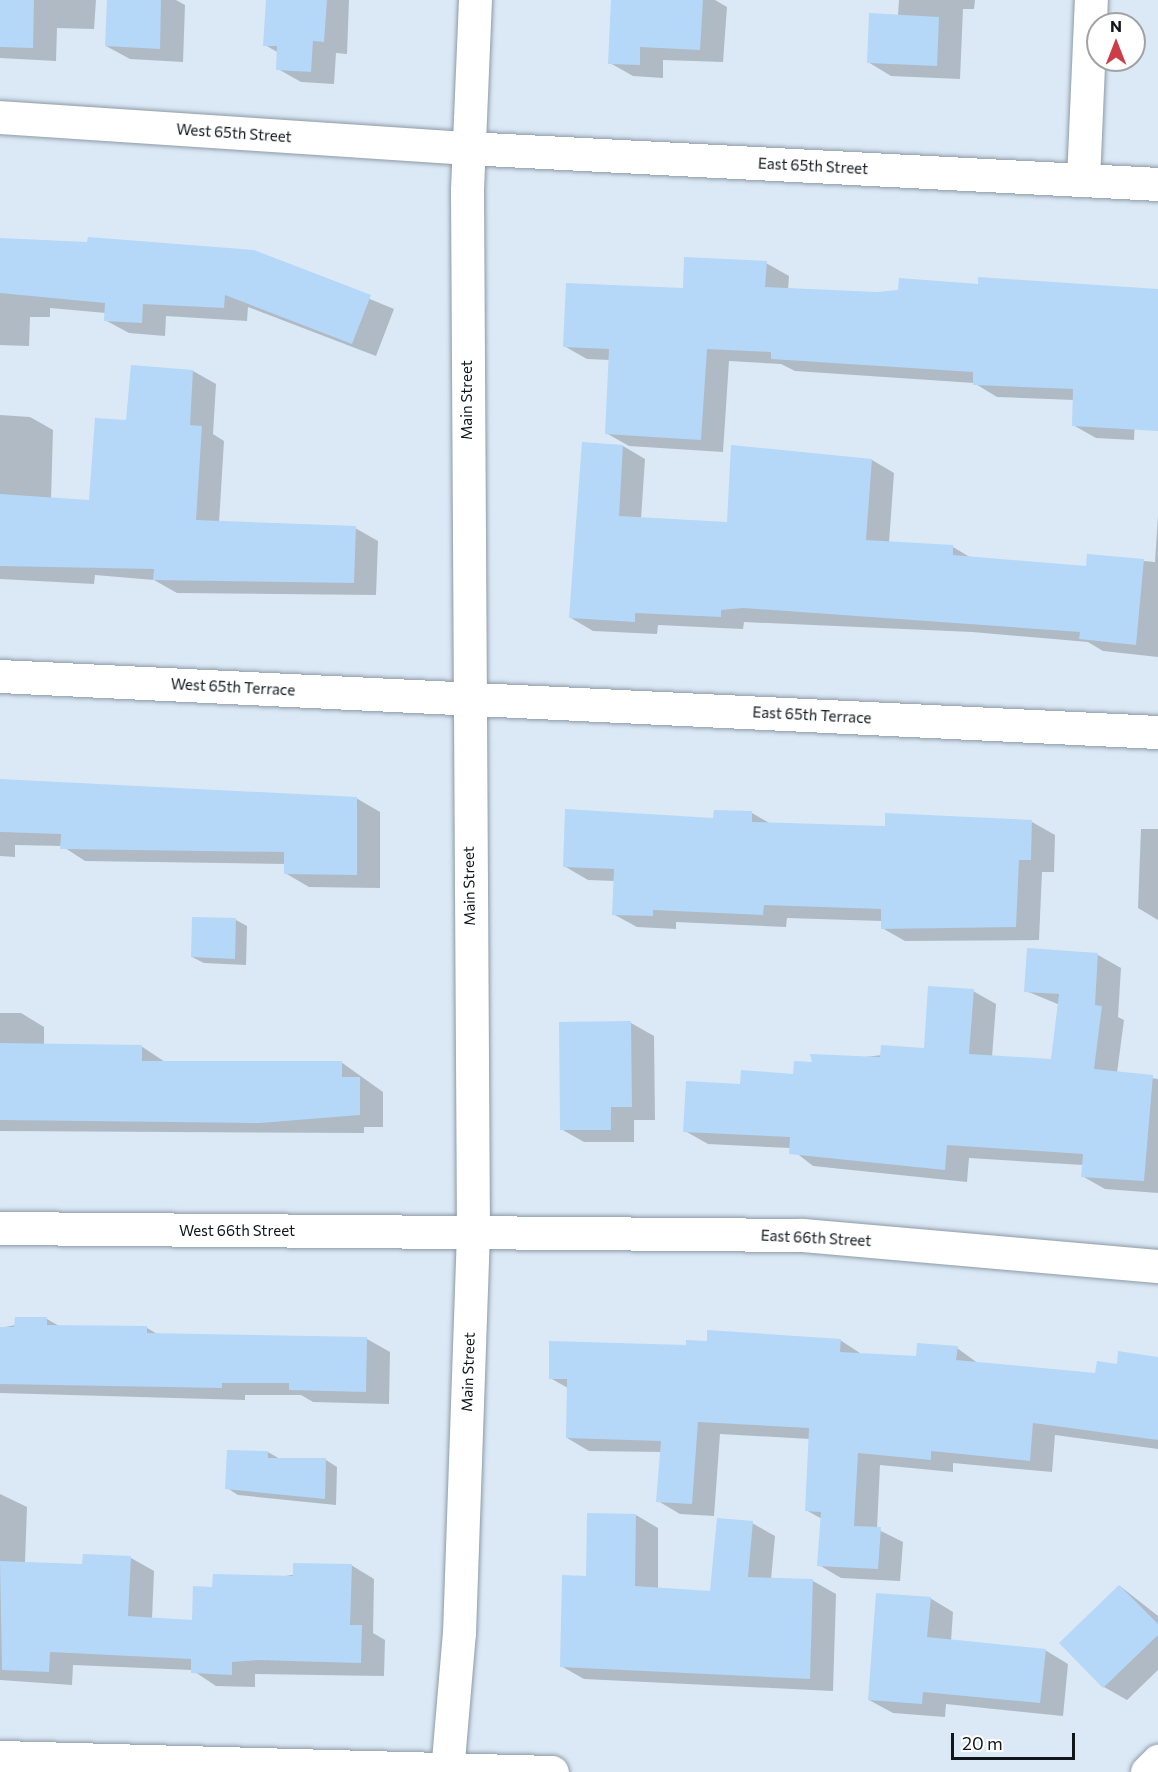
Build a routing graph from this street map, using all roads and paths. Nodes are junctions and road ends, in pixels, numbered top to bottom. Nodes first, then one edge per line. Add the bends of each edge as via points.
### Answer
1 (475, 0) edge
2 (1091, 0) edge
3 (0, 117) edge
4 (467, 148) junction
5 (1083, 180) junction
6 (1158, 184) edge
7 (0, 676) edge
8 (467, 698) junction
9 (1158, 732) edge
10 (0, 1228) edge
11 (473, 1232) junction
12 (1158, 1266) edge
13 (0, 1757) edge
14 (1158, 1761) edge
15 (447, 1771) edge
16 (552, 1772) edge
17 (1147, 1772) edge

1 - 4 street, Main Street
2 - 5 street
3 - 4 street, West 65th Street
4 - 5 street, East 65th Street
4 - 8 street, Main Street
5 - 6 street, East 65th Street
7 - 8 street, West 65th Terrace
8 - 9 street, East 65th Terrace
8 - 11 street, Main Street
10 - 11 street, West 66th Street
11 - 12 street, East 66th Street via 802,1235
11 - 15 street, Main Street via 459,1633
13 - 15 street
14 - 17 street
15 - 16 street

